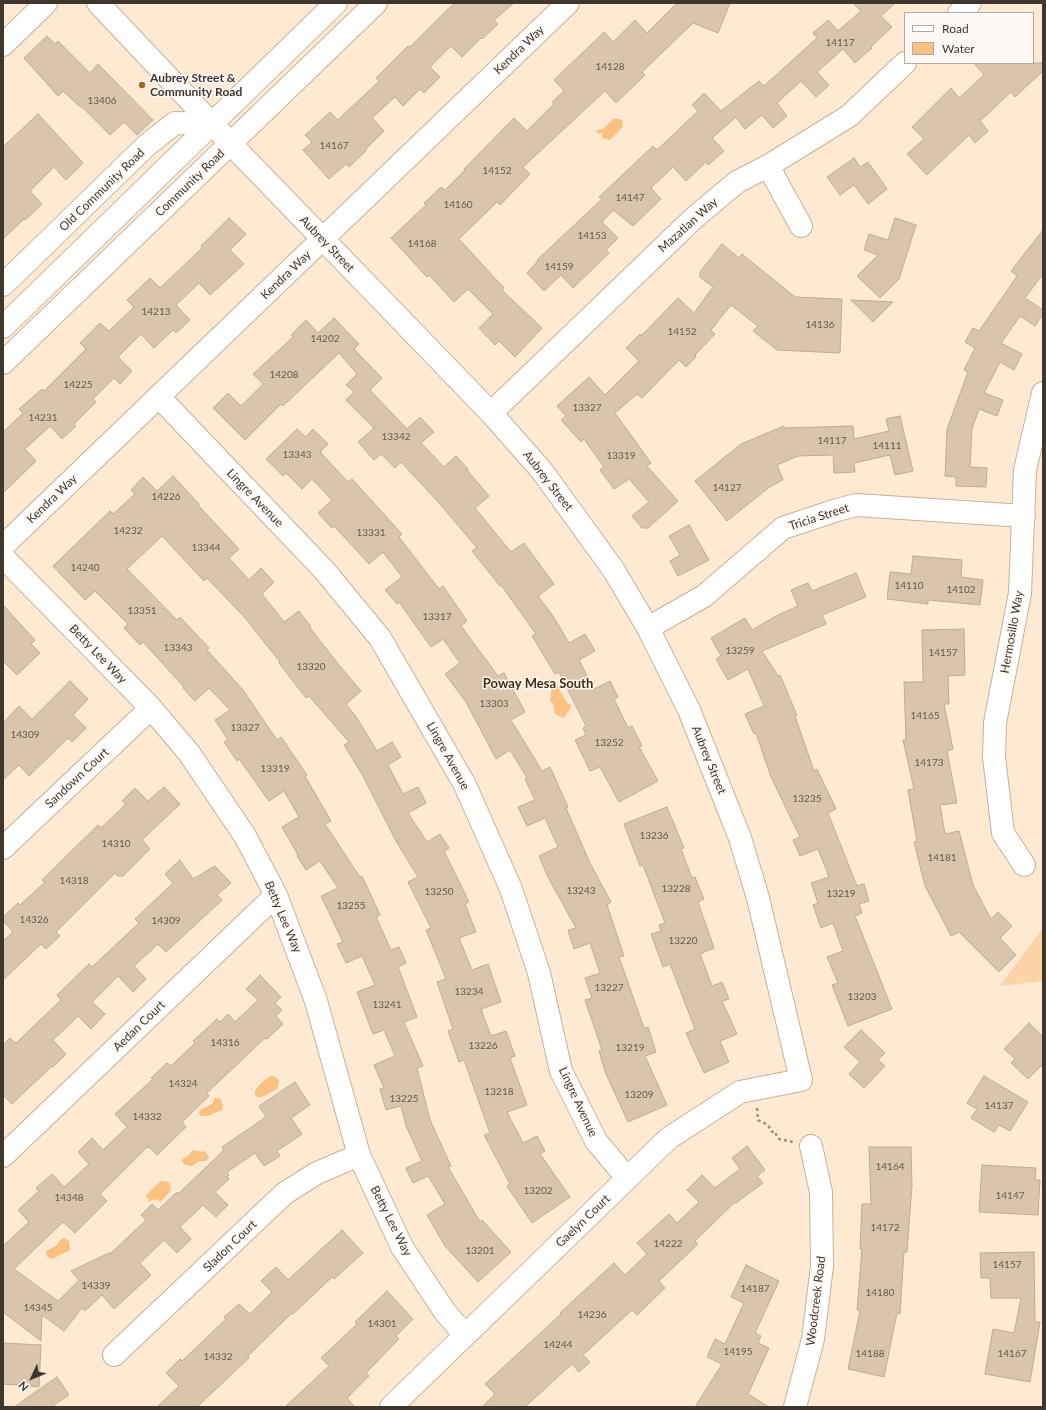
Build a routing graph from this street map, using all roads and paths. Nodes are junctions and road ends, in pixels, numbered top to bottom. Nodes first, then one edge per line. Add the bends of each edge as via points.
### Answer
1 (46, 3) edge
2 (98, 3) edge
3 (336, 3) edge
4 (376, 3) edge
5 (568, 3) edge
6 (970, 3) edge
7 (960, 12) edge
8 (3, 45) edge
9 (905, 64) edge
10 (212, 124) junction
11 (231, 144) junction
12 (768, 166) junction
13 (801, 226) dead end
14 (323, 239) junction
15 (3, 285) edge
16 (3, 326) edge
17 (3, 363) edge
18 (1043, 393) edge
19 (158, 397) junction
20 (491, 413) junction
21 (1024, 516) junction
22 (3, 546) edge
23 (3, 557) edge
24 (648, 628) junction
25 (151, 708) junction
26 (3, 848) edge
27 (1024, 865) dead end
28 (276, 895) junction
29 (801, 1080) joint
30 (754, 1088) junction
31 (811, 1146) joint
32 (359, 1155) junction
33 (3, 1156) edge
34 (627, 1178) junction
35 (465, 1335) junction
36 (114, 1356) dead end
37 (391, 1407) edge
38 (795, 1407) edge

1 - 8 street
2 - 10 street, Aubrey Street
3 - 10 street
4 - 11 street, Community Road
5 - 14 street, Kendra Way
6 - 7 street
9 - 12 street, Mazatlan Way via 849,116
10 - 11 street, Aubrey Street
10 - 15 street, Old Community Road via 175,123 147,145
10 - 16 street
11 - 14 street, Aubrey Street
11 - 17 street, Community Road
12 - 13 street
12 - 20 street, Mazatlan Way via 737,182 694,218
14 - 19 street, Kendra Way
14 - 20 street, Aubrey Street
18 - 21 street, Hermosillo Way via 1025,470
19 - 22 street, Kendra Way
19 - 34 street, Lingre Avenue via 324,570 380,638 465,785 511,889 539,973 562,1071 596,1141
20 - 24 street, Aubrey Street via 542,471 613,569
21 - 24 street, Tricia Street via 856,505 837,510 783,528 704,596
21 - 27 street, Hermosillo Way via 1020,593 995,723 994,757 1003,833
23 - 25 street, Betty Lee Way
24 - 29 street, Aubrey Street via 689,710 740,838 758,898
25 - 26 street, Sandown Court
25 - 28 street, Betty Lee Way via 189,753 245,836
28 - 32 street, Betty Lee Way via 316,1001
28 - 33 street, Aedan Court
29 - 30 street, Gaelyn Court
30 - 31 path via 758,1120 774,1131 779,1139
30 - 34 street, Gaelyn Court via 740,1092 669,1138
31 - 38 street, Woodcreek Road via 821,1192 822,1266 813,1339
32 - 35 street, Betty Lee Way via 402,1248 445,1312
32 - 36 street, Sladon Court via 317,1173 285,1193
34 - 35 street, Gaelyn Court
35 - 37 street, Gaelyn Court

